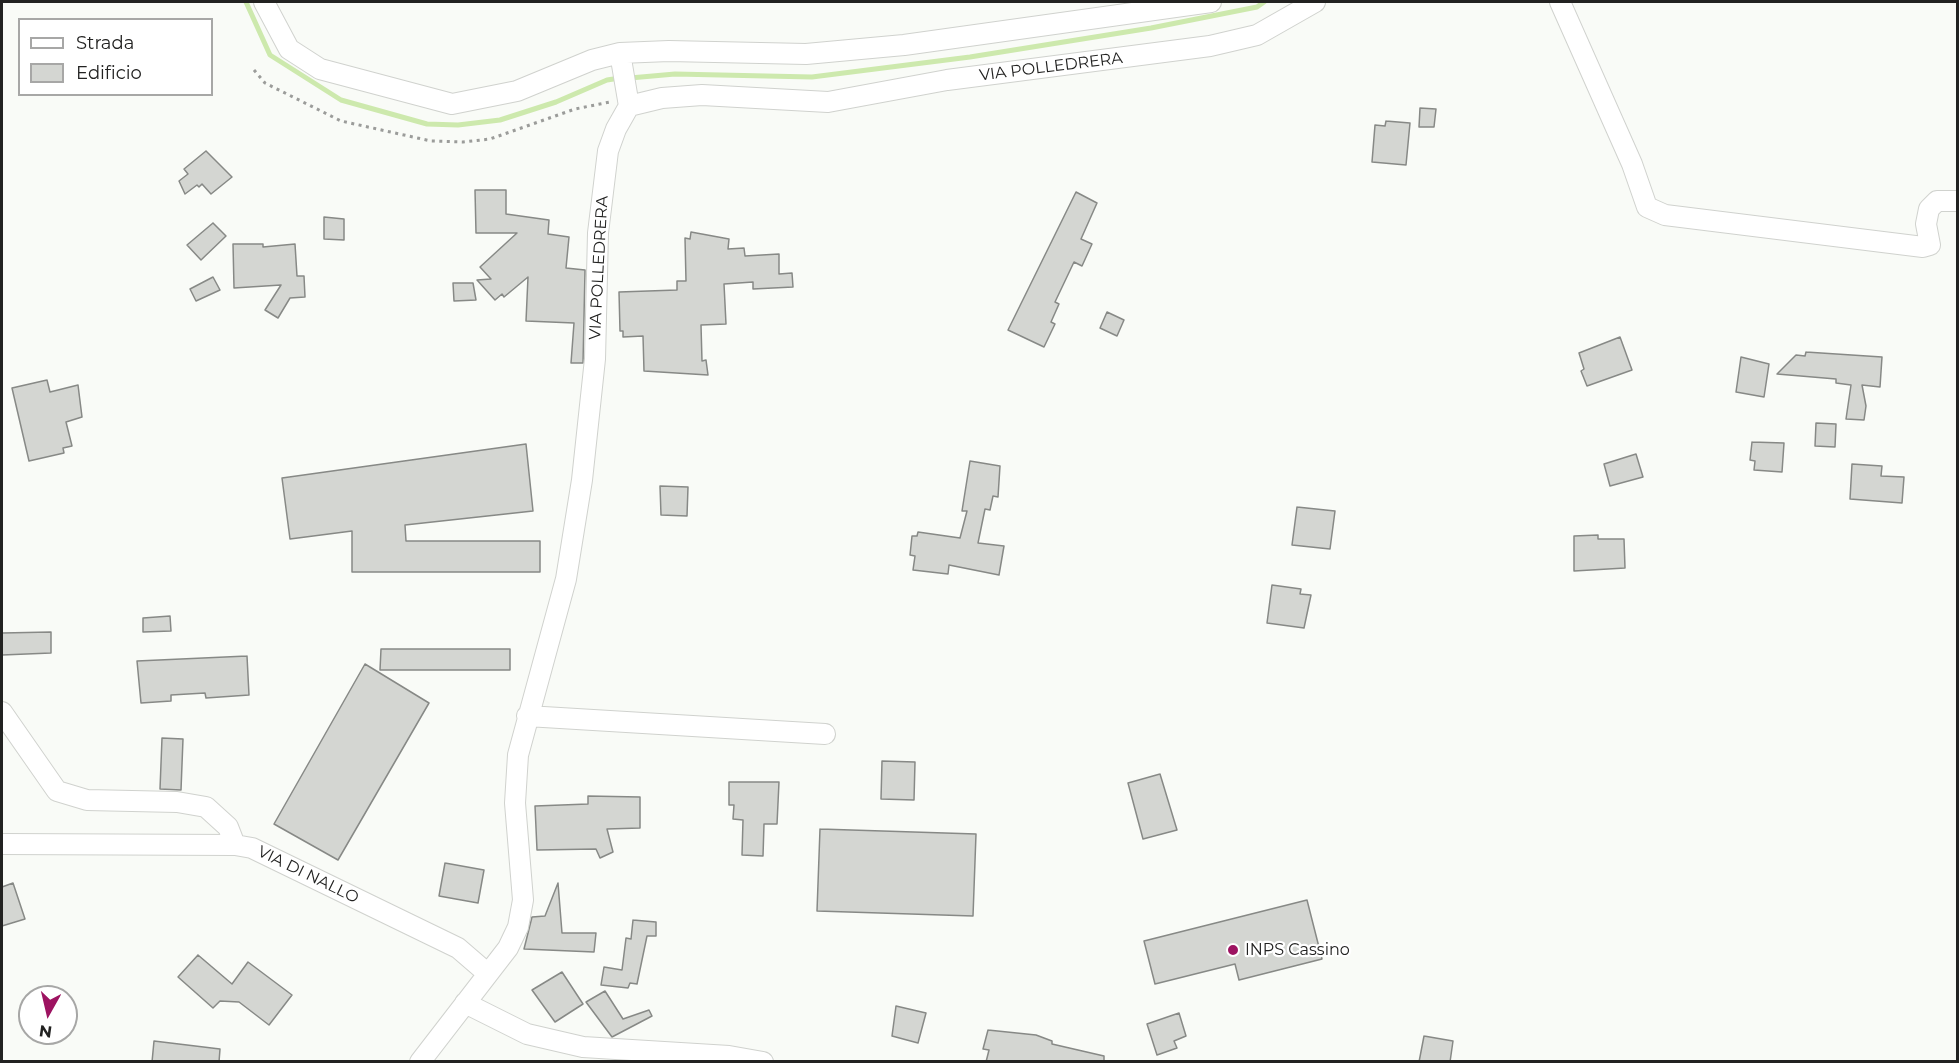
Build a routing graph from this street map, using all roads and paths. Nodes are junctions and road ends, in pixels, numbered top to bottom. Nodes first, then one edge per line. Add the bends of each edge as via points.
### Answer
1 (264, 2) edge
2 (1211, 2) edge
3 (1315, 2) edge
4 (1560, 2) edge
5 (621, 57) junction
6 (627, 100) junction
7 (1958, 201) edge
8 (2, 712) edge
9 (527, 716) junction
10 (825, 734) dead end
11 (2, 843) edge
12 (235, 845) junction
13 (487, 973) junction
14 (465, 1003) junction
15 (420, 1062) edge
16 (763, 1062) edge

1 - 5 street via 290,49 320,69 452,104 517,91 592,60
2 - 5 street via 904,45 806,54 669,51
3 - 6 street, VIA POLLEDRERA via 1257,35 1210,46 947,80 828,102 702,95
4 - 7 street via 1647,207 1665,216 1923,247 1930,245 1926,224 1929,209 1936,201
5 - 6 street
6 - 9 street, VIA POLLEDRERA via 608,151 598,233 594,370 566,579
8 - 12 street via 57,791 87,800 177,802 206,807 228,827
9 - 10 street
9 - 13 street, VIA POLLEDRERA via 518,755 515,803 523,900 518,927 508,948
11 - 12 street, VIA DI NALLO
12 - 13 street, VIA DI NALLO via 252,848 458,948
13 - 14 street, VIA POLLEDRERA
14 - 15 street, VIA POLLEDRERA
14 - 16 street via 527,1034 583,1047 729,1056

